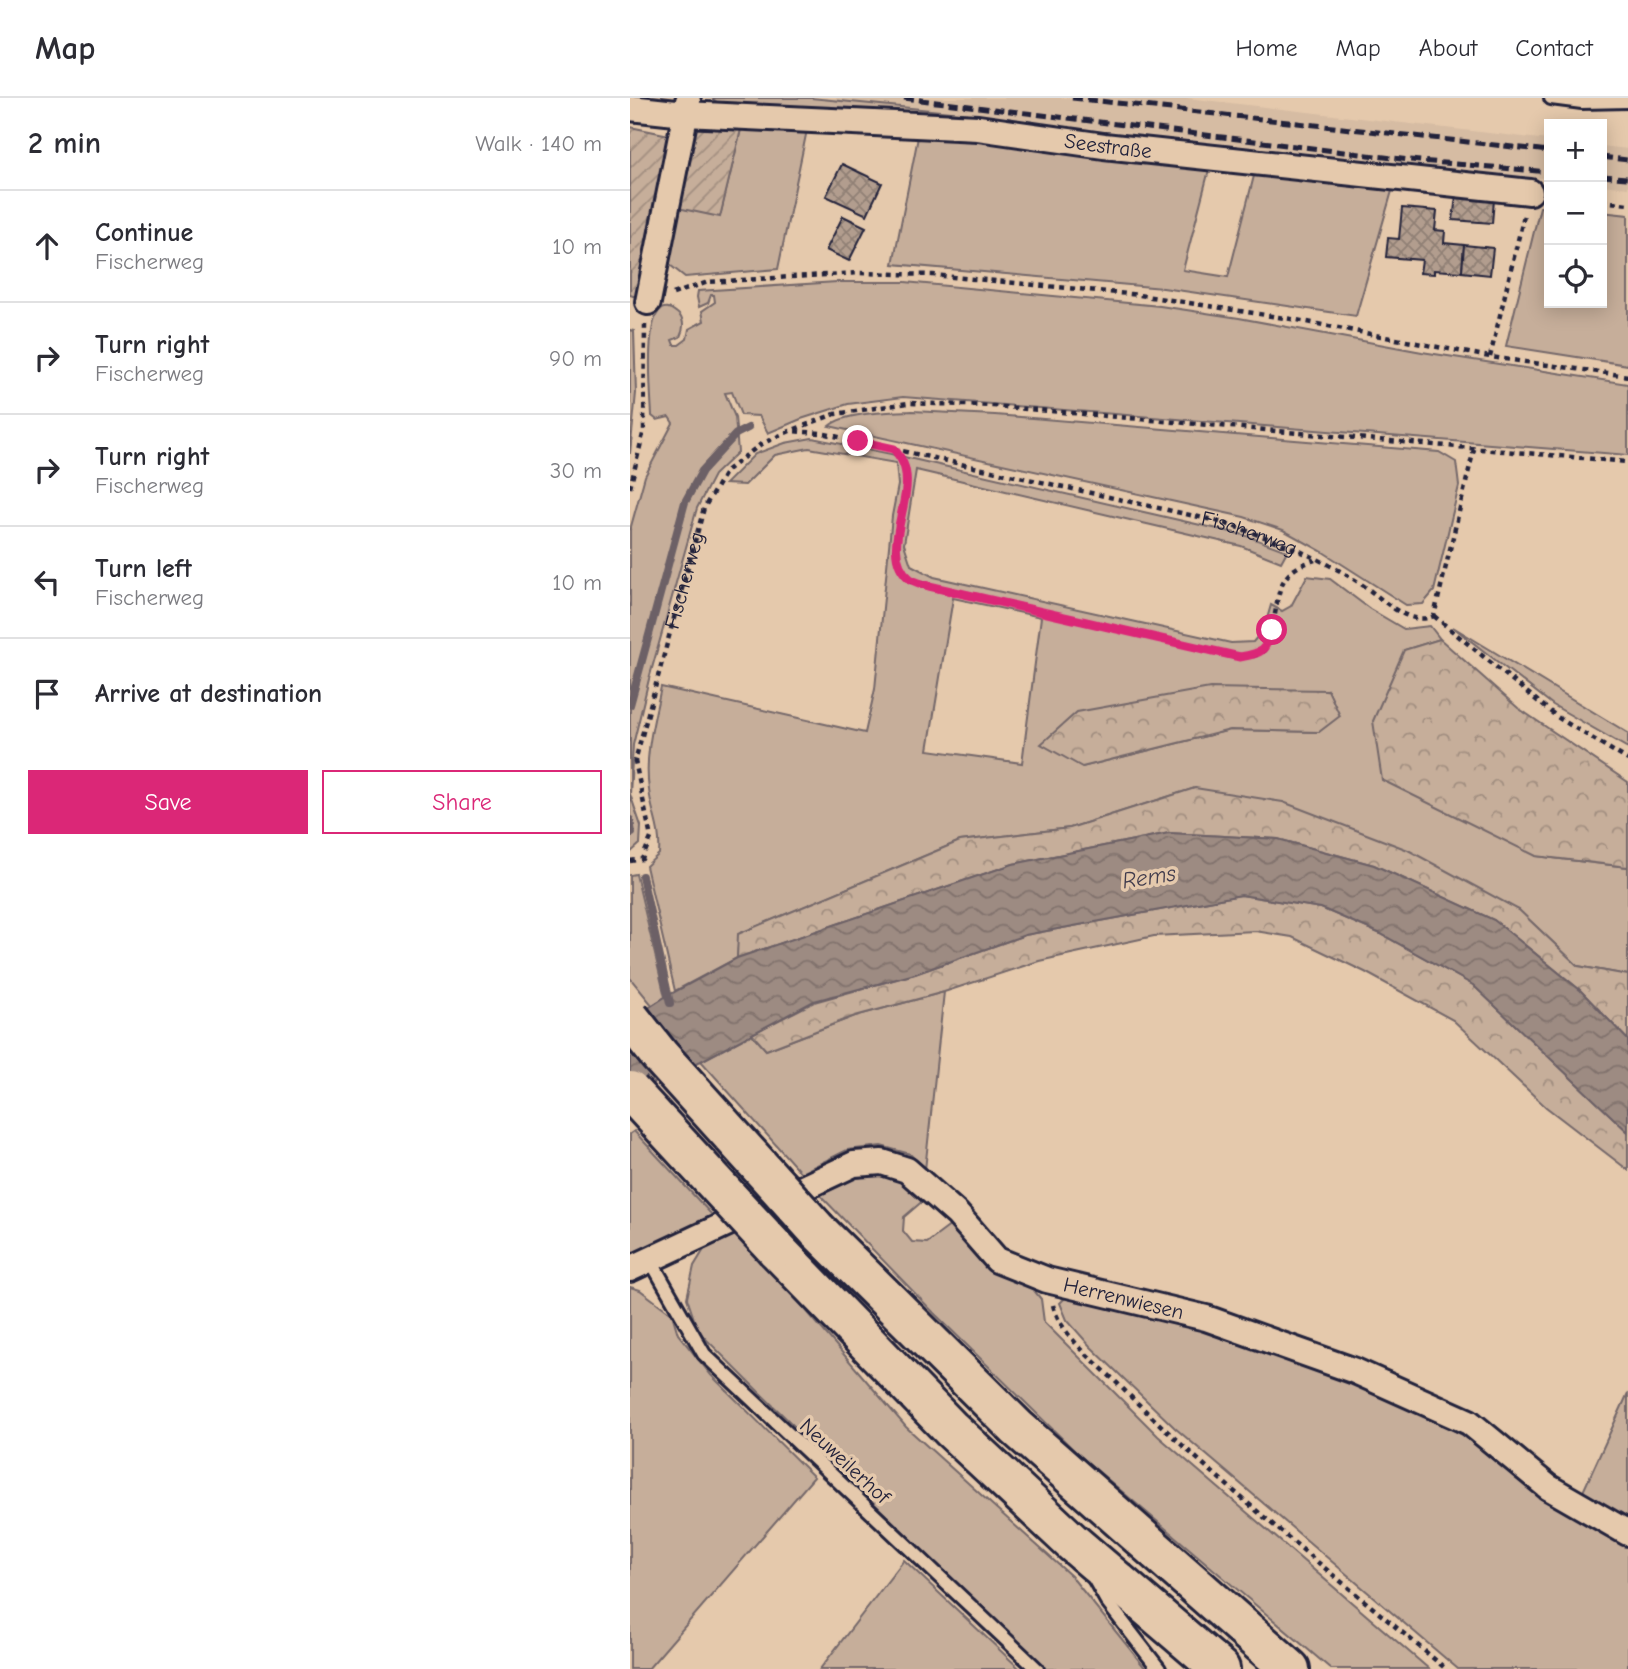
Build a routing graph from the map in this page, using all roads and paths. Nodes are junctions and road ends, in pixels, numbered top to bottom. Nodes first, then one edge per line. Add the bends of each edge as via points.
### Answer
1 (1551, 98) edge
2 (1628, 101) edge
3 (686, 106) edge
4 (630, 108) edge
5 (1530, 192) joint
6 (1607, 202) edge
7 (1628, 204) edge
8 (648, 302) junction
9 (1490, 357) junction
10 (1628, 376) edge
11 (790, 431) junction
12 (894, 449) junction
13 (1474, 449) junction
14 (1628, 462) edge
15 (630, 488) edge
16 (1316, 560) junction
17 (1434, 616) junction
18 (1628, 760) edge
19 (630, 861) edge
20 (630, 1018) edge
21 (630, 1091) edge
22 (641, 1265) edge
23 (1047, 1280) junction
24 (1628, 1534) edge
25 (1073, 1544) junction
26 (1038, 1669) edge
27 (1159, 1669) edge
28 (1220, 1669) edge
29 (1290, 1669) edge
30 (1446, 1669) edge

1 - 2 lane
3 - 4 street, Seestraße
3 - 5 street, Seestraße via 978,128
3 - 8 street
5 - 9 path
6 - 7 path
8 - 9 path via 708,282 859,273 933,275 1139,295
8 - 15 path via 644,430
9 - 10 path
11 - 12 path, Fischerweg
11 - 13 path via 835,414 908,402
11 - 19 path, Fischerweg via 761,443 726,471 704,508 635,761 651,838 642,859
12 - 16 path, Fischerweg via 1217,521
12 - 16 path, Fischerweg via 906,477 896,542 898,563 909,579 929,586 1240,657 1259,654 1267,646 1287,573
13 - 14 path
13 - 17 path
16 - 17 path, Fischerweg via 1362,585 1401,614 1425,620
17 - 18 path via 1557,717
20 - 29 highway, bridge via 817,1230 1017,1428
21 - 25 highway, bridge via 951,1429
22 - 23 street, Herrenwiesen via 854,1164 883,1162 907,1170 957,1214 997,1260
22 - 26 lane, Neuweilerhof via 704,1354
23 - 24 street, Herrenwiesen via 1206,1318 1355,1371 1469,1422 1548,1487
23 - 30 path via 1057,1320 1162,1428
25 - 27 lane via 1108,1603
25 - 28 highway

